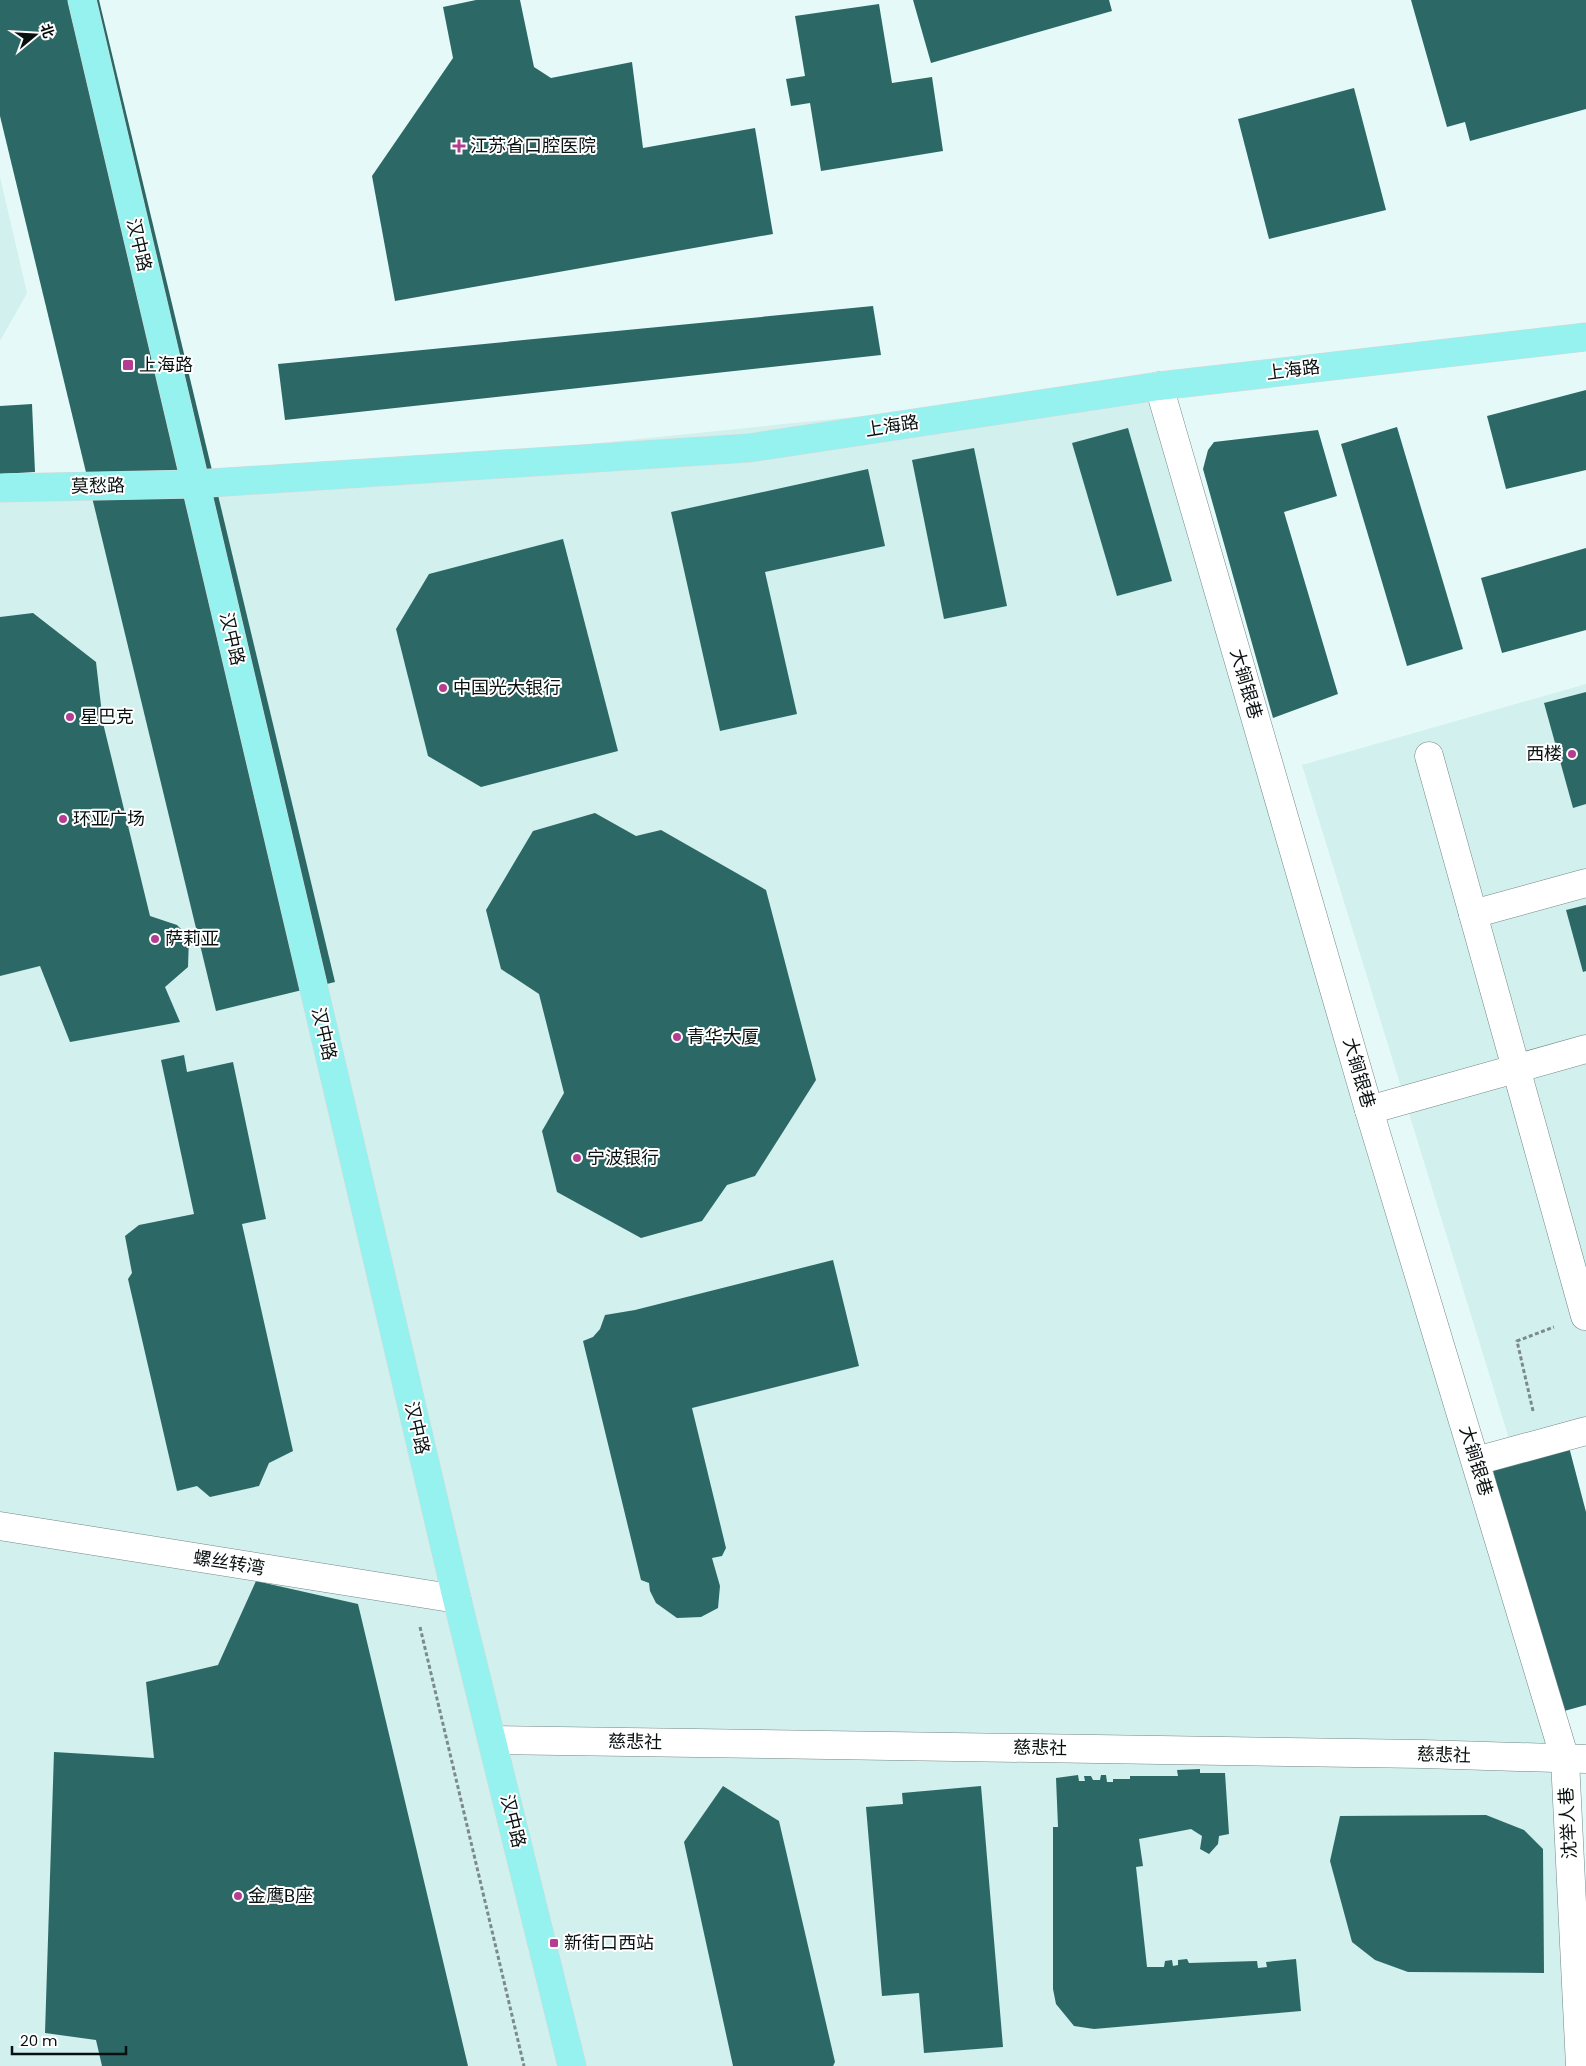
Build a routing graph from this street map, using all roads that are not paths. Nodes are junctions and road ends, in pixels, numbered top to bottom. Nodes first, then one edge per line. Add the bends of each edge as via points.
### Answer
1 (82, 0) edge
2 (1586, 337) edge
3 (1159, 386) junction
4 (195, 484) junction
5 (0, 488) edge
6 (1430, 756) dead end
7 (1586, 883) edge
8 (1474, 914) junction
9 (1586, 1049) edge
10 (1516, 1069) junction
11 (1369, 1110) junction
12 (1575, 1239) edge
13 (1585, 1316) edge
14 (1586, 1431) edge
15 (1476, 1461) junction
16 (0, 1526) edge
17 (457, 1599) junction
18 (493, 1740) junction
19 (1576, 1759) edge
20 (572, 2066) edge
21 (1580, 2066) edge

1 - 4 main road, 汉中路
2 - 3 main road, 上海路
3 - 4 main road, 上海路 via 748,448
3 - 11 street, 大锏银巷
4 - 5 main road, 莫愁路
4 - 17 main road, 汉中路
6 - 8 street
7 - 8 street
8 - 10 street
9 - 10 street
10 - 11 street
10 - 12 street
11 - 15 street, 大锏银巷
12 - 13 street
14 - 15 street
15 - 19 street, 大锏银巷
16 - 17 street, 螺丝转湾
17 - 18 main road, 汉中路
18 - 19 street, 慈悲社
18 - 20 main road, 汉中路
19 - 21 street, 沈举人巷

